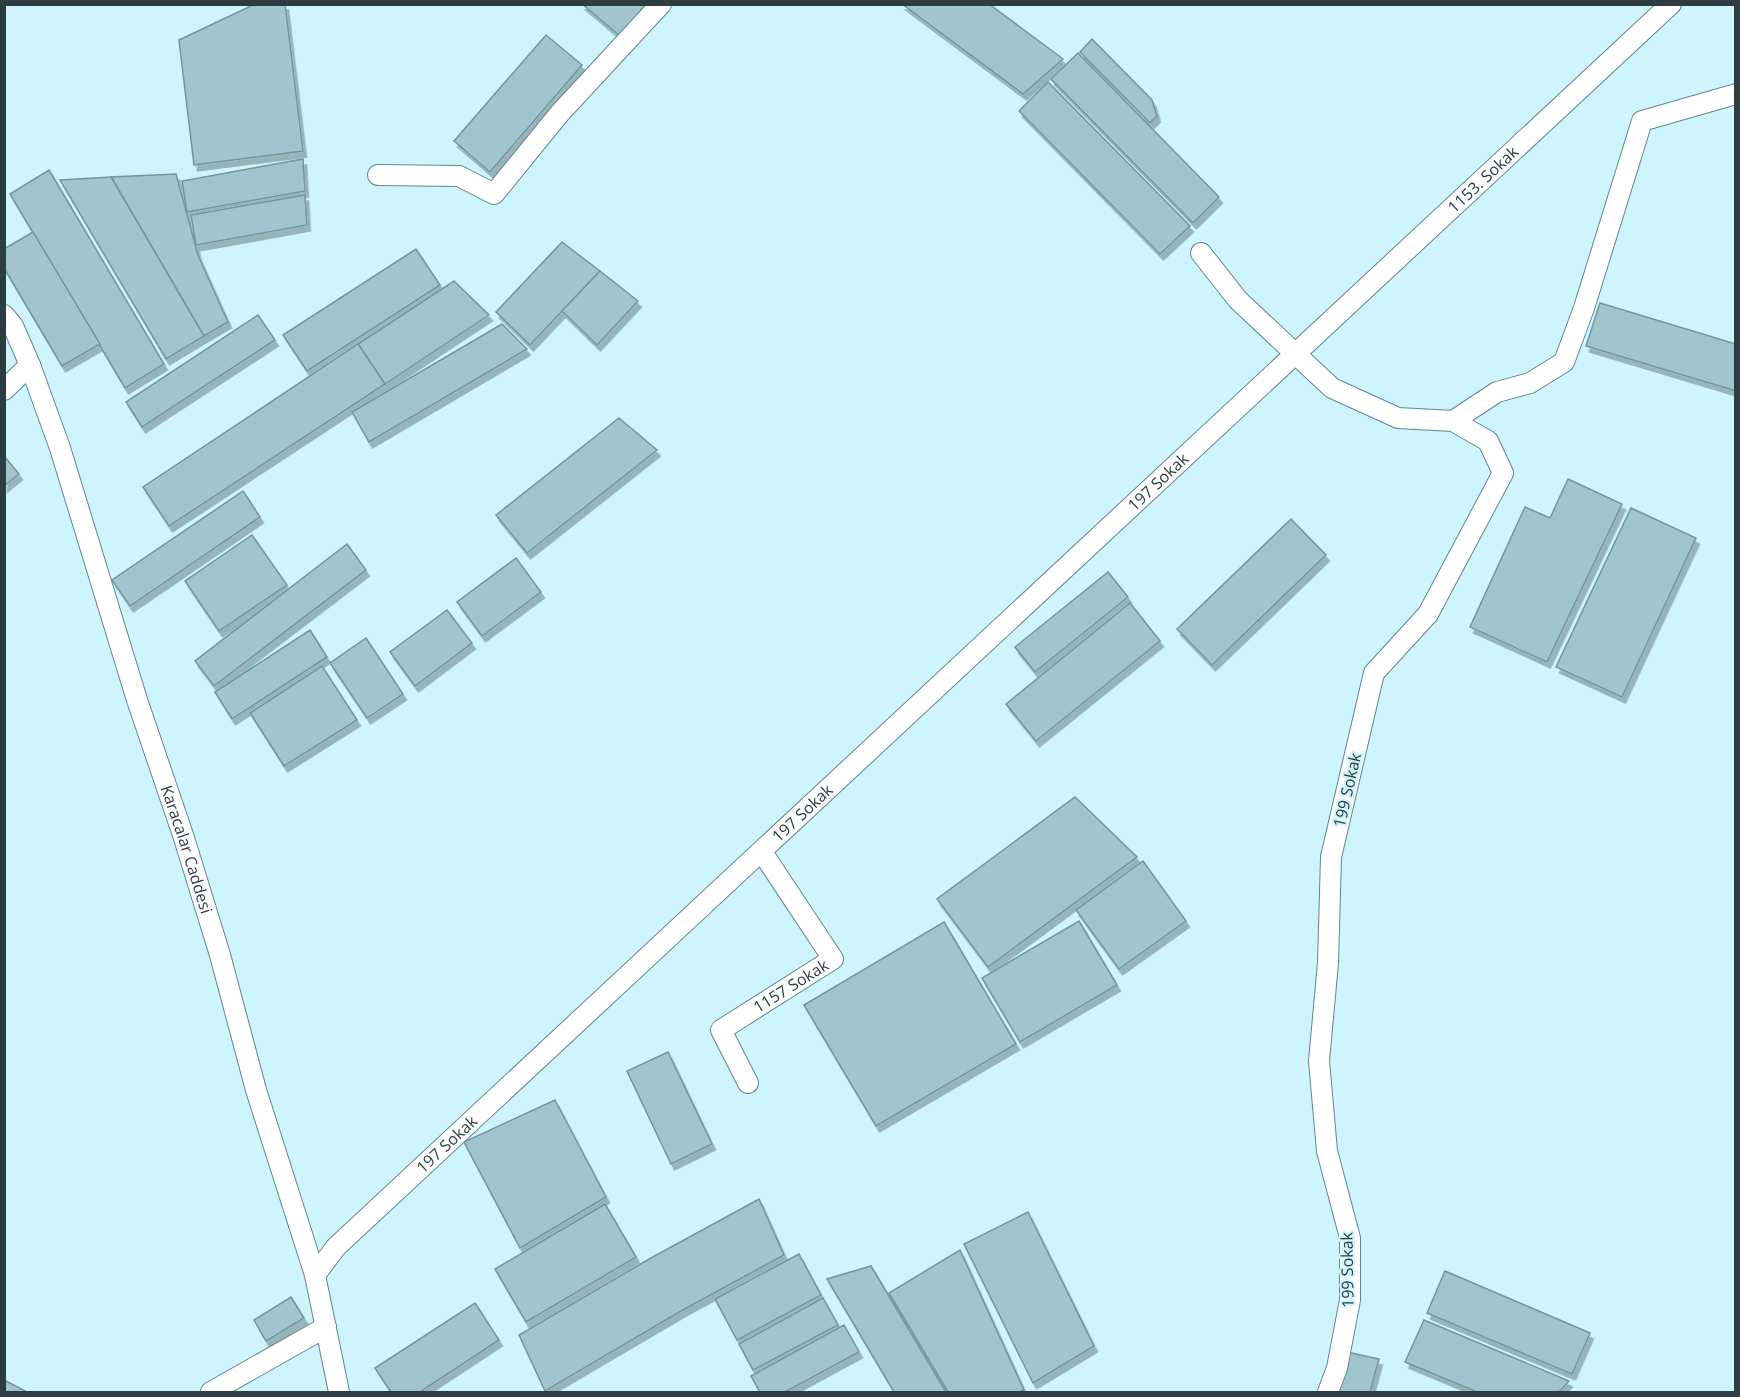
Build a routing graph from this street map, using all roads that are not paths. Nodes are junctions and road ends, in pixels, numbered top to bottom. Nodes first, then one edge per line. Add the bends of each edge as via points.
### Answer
1 (661, 4) edge
2 (1671, 4) edge
3 (1736, 94) edge
4 (378, 175) dead end
5 (1201, 253) dead end
6 (4, 315) edge
7 (1296, 356) junction
8 (30, 365) junction
9 (4, 390) edge
10 (1453, 421) junction
11 (762, 852) junction
12 (748, 1083) dead end
13 (315, 1275) junction
14 (326, 1327) junction
15 (211, 1392) edge
16 (339, 1392) edge
17 (1328, 1392) edge

1 - 4 street via 560,114 494,194 459,176
2 - 7 street, 1153. Sokak
3 - 10 street via 1642,121 1564,362 1530,383 1497,392
5 - 7 street, 199 Sokak via 1238,300
6 - 8 street, Karacalar Caddesi
7 - 10 street, 199 Sokak via 1332,388 1398,418
7 - 11 street, 197 Sokak
8 - 9 street
8 - 13 street, Karacalar Caddesi via 184,838 256,1090
10 - 17 street, 199 Sokak via 1488,441 1503,473 1428,614 1374,673 1331,857 1328,963 1319,1061 1327,1151 1350,1238 1350,1300 1337,1368
11 - 12 street, 1157 Sokak via 832,959 721,1030
11 - 13 street, 197 Sokak via 336,1247
13 - 14 street, Karacalar Caddesi
14 - 15 street
14 - 16 street, Karacalar Caddesi

